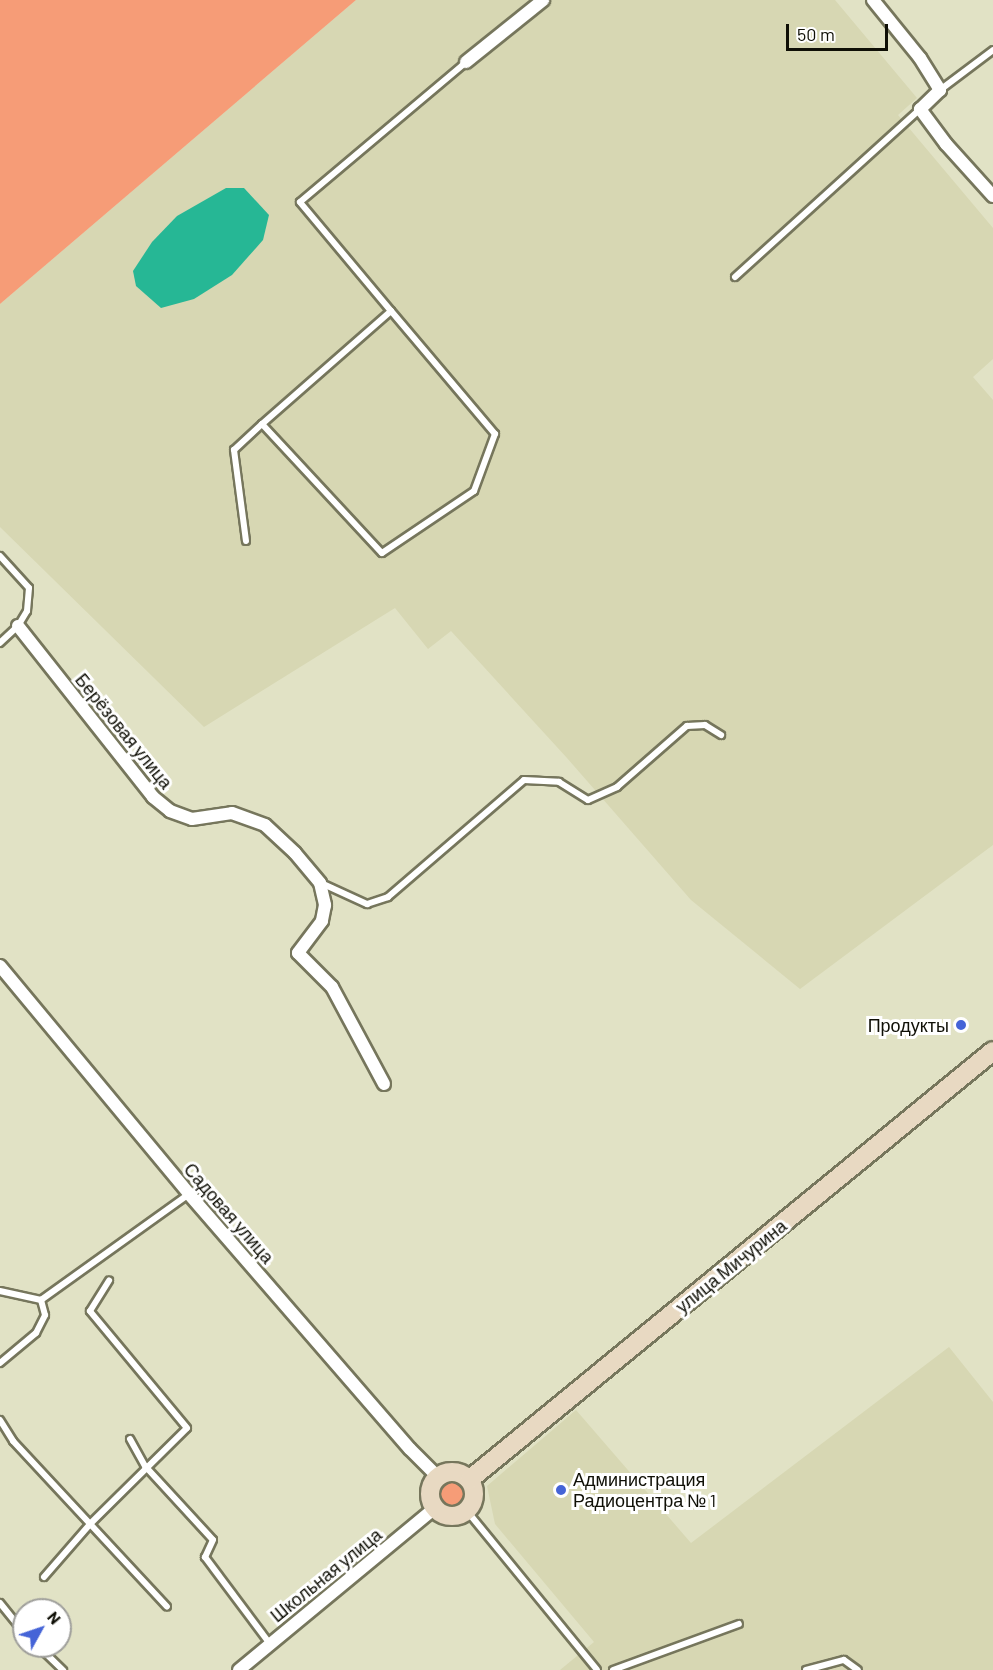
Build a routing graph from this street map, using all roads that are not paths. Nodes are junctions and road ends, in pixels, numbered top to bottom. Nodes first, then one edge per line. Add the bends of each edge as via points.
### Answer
1 (543, 0) edge
2 (873, 0) edge
3 (993, 50) edge
4 (466, 62) joint
5 (940, 90) junction
6 (920, 109) junction
7 (993, 196) edge
8 (735, 276) dead end
9 (391, 310) junction
10 (262, 424) junction
11 (246, 541) dead end
12 (0, 556) edge
13 (18, 626) junction
14 (0, 644) edge
15 (721, 735) dead end
16 (320, 883) junction
17 (0, 966) edge
18 (993, 1052) edge
19 (384, 1084) dead end
20 (189, 1194) junction
21 (109, 1280) dead end
22 (0, 1291) edge
23 (41, 1300) junction
24 (0, 1363) edge
25 (0, 1420) edge
26 (130, 1439) dead end
27 (145, 1466) junction
28 (438, 1477) junction
29 (469, 1480) junction
30 (435, 1508) junction
31 (466, 1511) junction
32 (90, 1524) junction
33 (44, 1577) dead end
34 (0, 1603) edge
35 (166, 1607) dead end
36 (12, 1618) edge
37 (740, 1624) dead end
38 (270, 1644) junction
39 (50, 1658) edge
40 (63, 1670) edge
41 (239, 1670) edge
42 (597, 1670) edge
43 (614, 1670) edge
44 (806, 1670) edge
45 (858, 1670) edge

1 - 4 street
2 - 5 street via 920,58
3 - 5 lane
4 - 9 lane via 300,202
5 - 6 street
6 - 7 street
6 - 8 lane
9 - 10 lane
9 - 10 lane via 495,434 474,491 382,553
10 - 11 lane via 234,450
12 - 13 lane via 29,588 27,610
13 - 14 lane
13 - 16 street, Берёзовая улица via 153,797 170,811 192,819 232,813 265,825
15 - 16 lane via 705,725 687,726 617,787 588,800 559,782 524,780 388,897 367,904
16 - 19 street via 325,905 322,921 298,953 332,987
17 - 20 street, Садовая улица
18 - 29 street, улица Мичурина
20 - 23 lane
20 - 28 street, Садовая улица
21 - 27 lane via 90,1311 187,1428
22 - 23 lane
23 - 24 lane via 45,1315 36,1334
25 - 32 lane via 13,1441
26 - 27 lane
27 - 32 lane
27 - 38 lane via 213,1540 204,1557
28 - 29 street via 454,1472
28 - 30 street via 430,1492
29 - 31 street via 474,1496
30 - 31 street via 450,1516
30 - 38 street, Школьная улица
31 - 42 lane
32 - 33 lane
32 - 35 lane
34 - 36 lane
37 - 43 lane
38 - 41 street, Школьная улица
39 - 40 lane
44 - 45 lane via 844,1660

